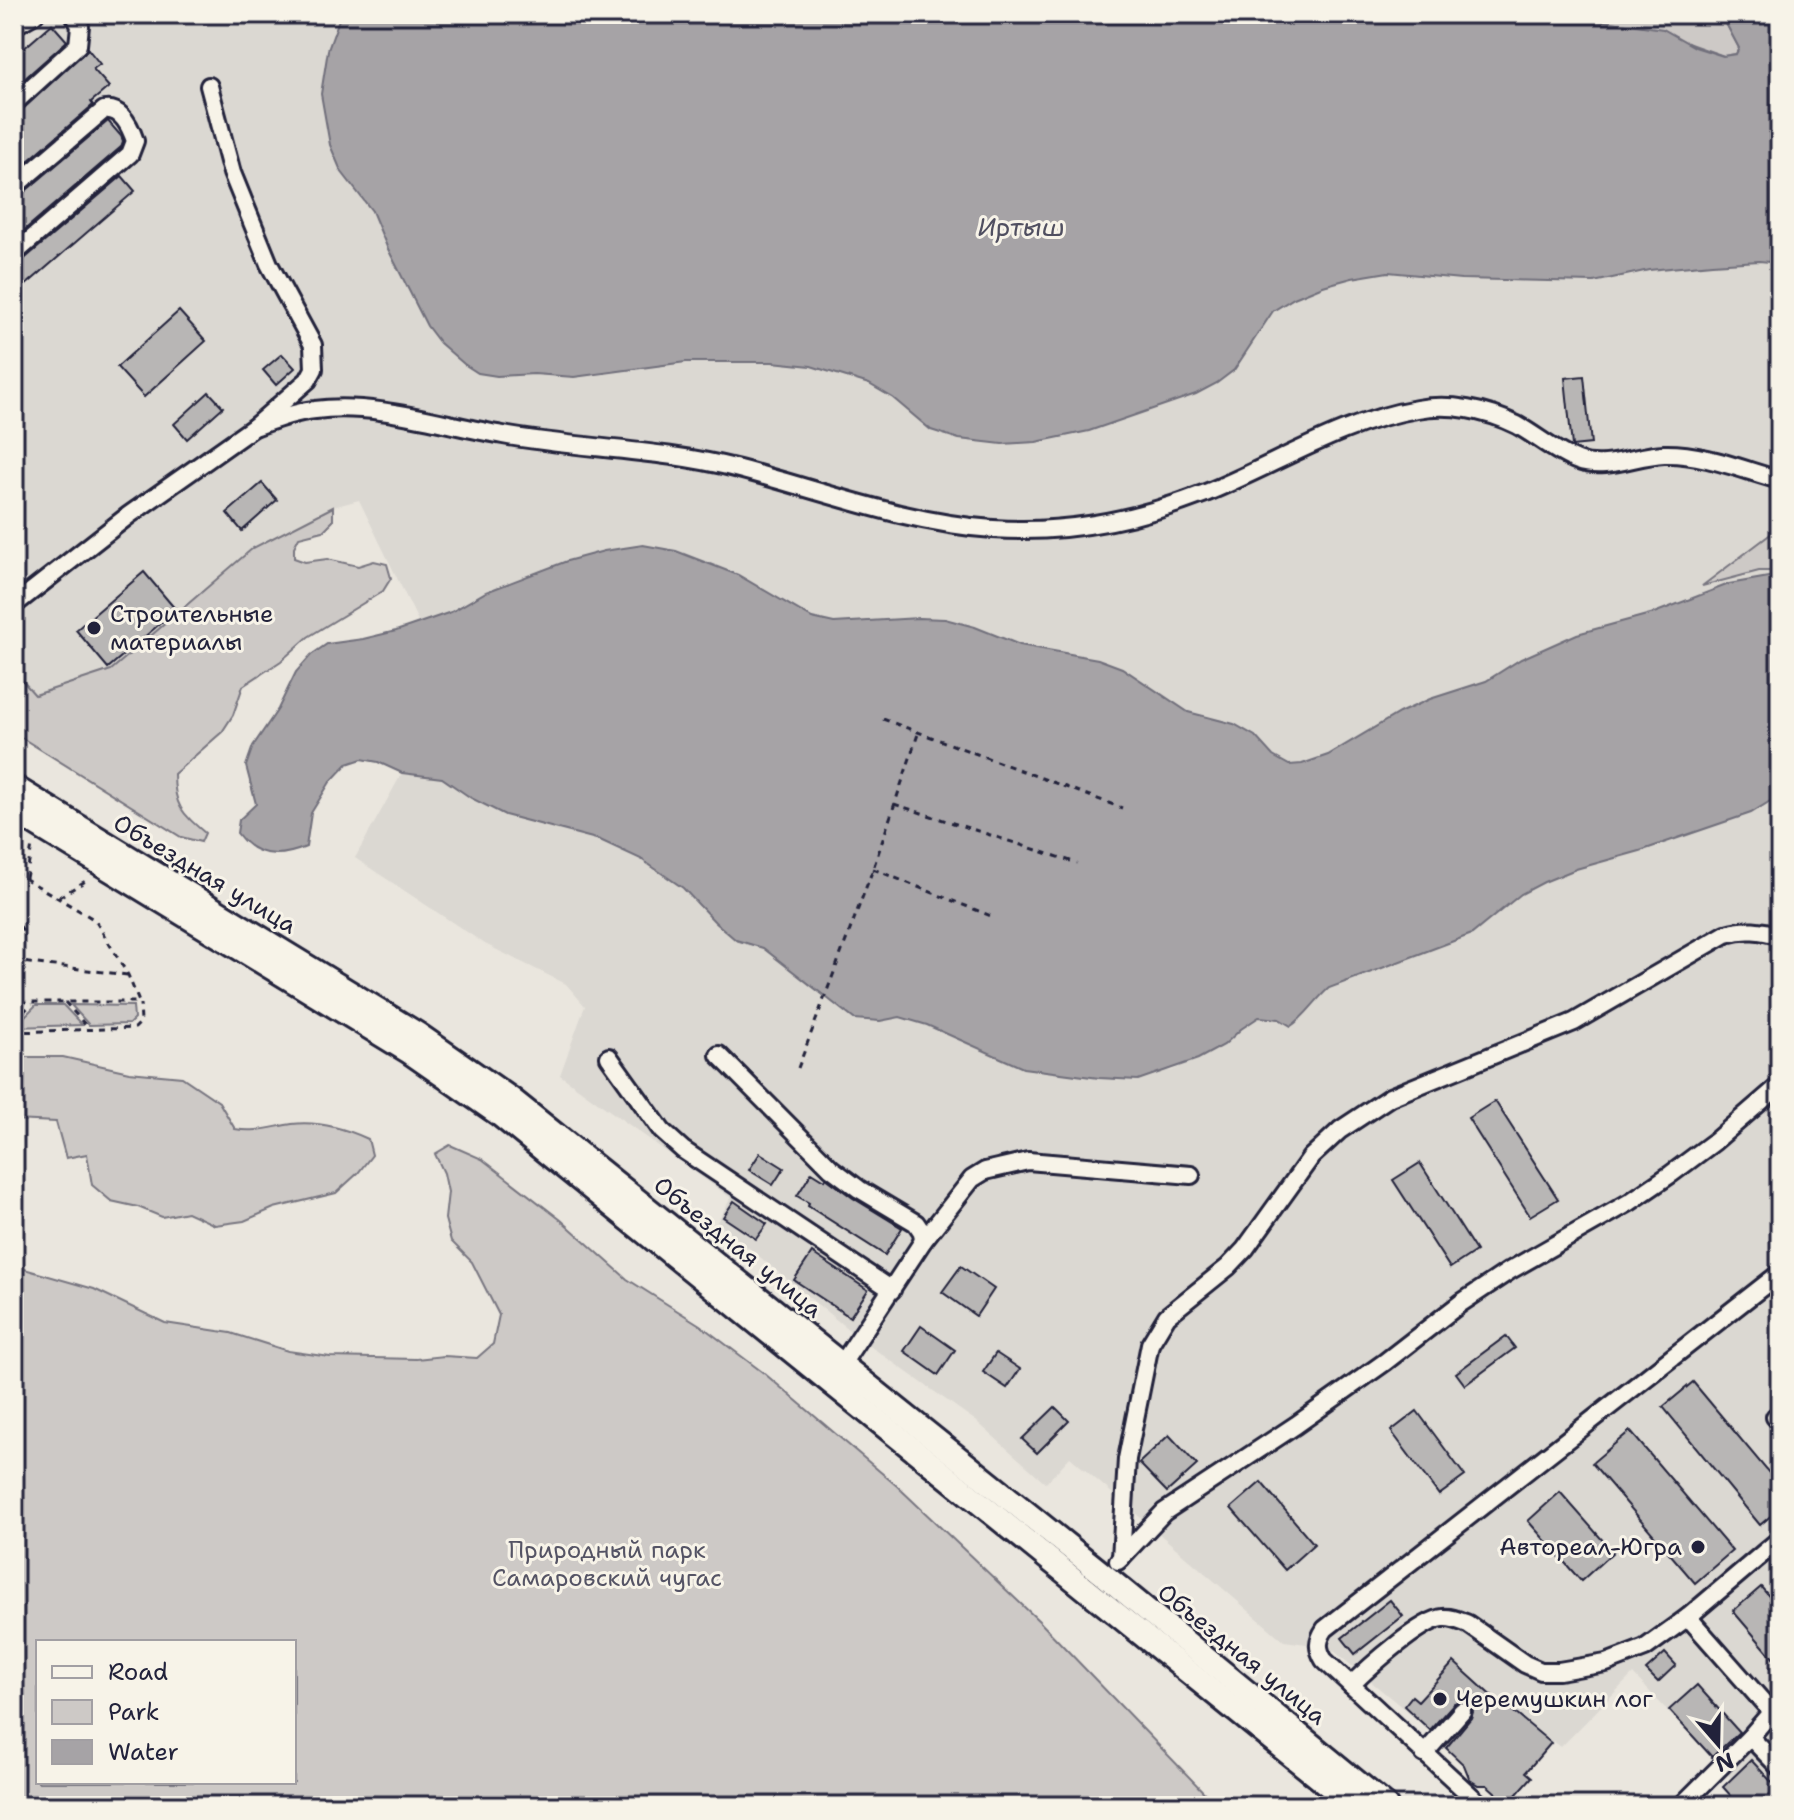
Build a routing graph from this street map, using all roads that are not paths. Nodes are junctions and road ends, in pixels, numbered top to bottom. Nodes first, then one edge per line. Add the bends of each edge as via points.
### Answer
1 (35, 14) edge
2 (74, 14) edge
3 (14, 26) edge
4 (209, 86) dead end
5 (14, 103) edge
6 (14, 187) edge
7 (14, 254) edge
8 (254, 427) junction
9 (1780, 480) edge
10 (14, 605) edge
11 (14, 787) edge
12 (14, 811) edge
13 (1780, 936) edge
14 (719, 1055) dead end
15 (609, 1057) dead end
16 (1780, 1085) edge
17 (1191, 1175) dead end
18 (923, 1241) junction
19 (1780, 1273) edge
20 (892, 1290) junction
21 (836, 1372) junction
22 (1780, 1539) edge
23 (1121, 1558) junction
24 (1097, 1583) junction
25 (1688, 1617) junction
26 (1351, 1685) junction
27 (1775, 1706) edge
28 (1462, 1711) dead end
29 (1750, 1737) junction
30 (1424, 1754) junction
31 (1780, 1768) edge
32 (1354, 1806) edge
33 (1386, 1806) edge
34 (1482, 1806) edge
35 (1681, 1806) edge

1 - 3 lane
2 - 5 lane via 80,26 78,45
4 - 8 lane via 251,224 315,356 308,380
6 - 7 lane via 104,110 118,112 133,134 130,154
8 - 9 lane via 309,410 355,408 547,443 738,469 948,525 1033,531 1147,513 1325,438 1416,409 1446,406 1515,424 1580,462 1604,465 1667,454
8 - 10 lane
11 - 21 main road, Объездная улица via 467,1067 607,1175
12 - 21 main road, Объездная улица via 454,1082
13 - 23 lane via 1761,930 1726,934 1574,1022 1390,1097 1311,1157 1245,1249 1167,1316 1154,1337 1127,1459
14 - 18 lane via 831,1168 916,1223
15 - 20 lane via 662,1131 683,1150
16 - 23 lane via 1671,1174 1509,1271 1164,1512
17 - 18 lane via 1028,1161 1004,1165 972,1179
18 - 20 lane
19 - 26 lane via 1325,1629 1319,1651
20 - 21 lane
21 - 24 main road, Объездная улица
22 - 25 lane
23 - 24 lane
24 - 32 main road, Объездная улица
24 - 33 main road, Объездная улица
25 - 26 lane via 1630,1655 1559,1671 1525,1664 1468,1624 1442,1618 1385,1654
25 - 27 lane
26 - 30 lane
27 - 29 lane
28 - 30 lane
29 - 31 lane
29 - 35 lane
30 - 34 lane

